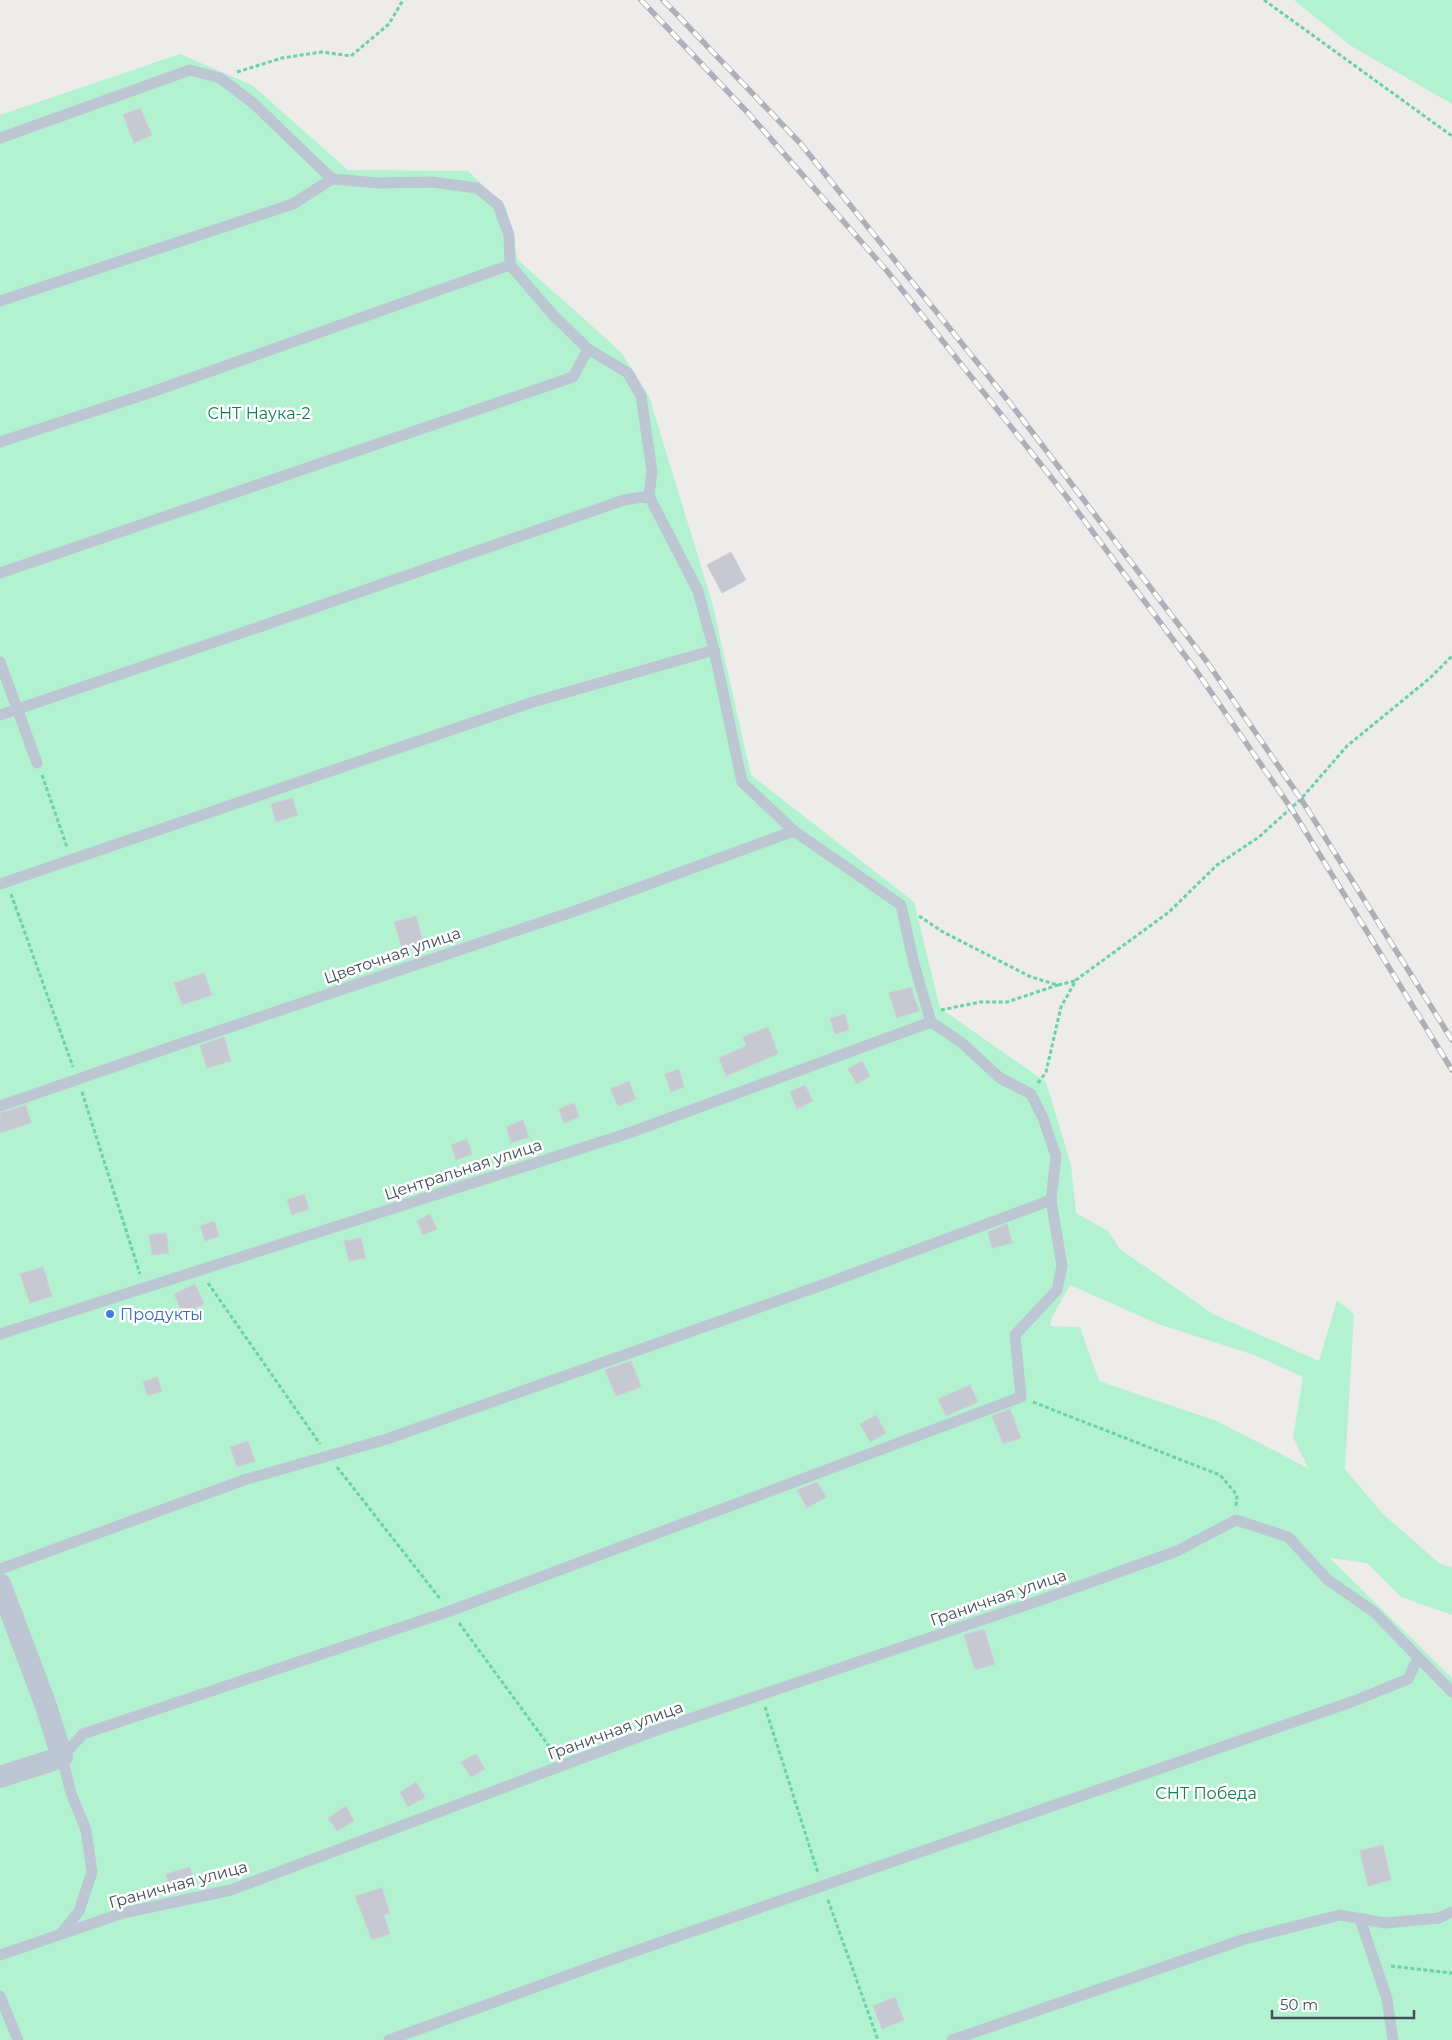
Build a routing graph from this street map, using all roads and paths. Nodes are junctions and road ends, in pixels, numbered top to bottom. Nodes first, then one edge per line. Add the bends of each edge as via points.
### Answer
1 (403, 0) edge
2 (1264, 0) edge
3 (220, 78) junction
4 (1452, 136) edge
5 (0, 138) edge
6 (332, 179) junction
7 (510, 265) junction
8 (0, 301) edge
9 (588, 349) junction
10 (0, 442) edge
11 (649, 496) junction
12 (0, 573) edge
13 (714, 650) junction
14 (1452, 656) edge
15 (0, 662) edge
16 (18, 709) junction
17 (0, 714) edge
18 (37, 763) joint
19 (794, 831) junction
20 (72, 860) junction
21 (3, 883) edge
22 (901, 905) junction
23 (1076, 980) junction
24 (1058, 985) junction
25 (931, 1022) junction
26 (78, 1079) junction
27 (1031, 1094) junction
28 (0, 1106) edge
29 (1051, 1200) junction
30 (144, 1287) junction
31 (0, 1334) edge
32 (1021, 1397) junction
33 (1236, 1520) junction
34 (0, 1569) edge
35 (0, 1584) edge
36 (450, 1611) junction
37 (1418, 1658) junction
38 (1452, 1692) edge
39 (762, 1695) junction
40 (62, 1757) junction
41 (563, 1766) junction
42 (0, 1777) edge
43 (823, 1886) junction
44 (1452, 1912) edge
45 (1360, 1919) junction
46 (61, 1934) junction
47 (0, 1955) edge
48 (1375, 1964) junction
49 (1452, 1973) edge
50 (0, 1996) edge
51 (18, 2040) edge
52 (389, 2040) edge
53 (878, 2040) edge
54 (952, 2040) edge
55 (1393, 2040) edge

1 - 3 path via 389,24 351,56 322,52 282,58
2 - 4 path
3 - 5 lane via 190,70
3 - 6 lane via 253,103
6 - 7 lane via 378,183 432,182 477,188 498,205 509,235
6 - 8 lane via 294,204
7 - 9 lane via 553,315
7 - 10 lane via 149,393
9 - 11 lane via 628,373 641,396 652,471
9 - 12 lane via 573,378
11 - 13 lane via 698,591
11 - 16 lane via 624,500
13 - 19 lane via 742,782
13 - 20 lane via 533,702
14 - 23 path via 1347,746 1302,799 1259,837 1217,865 1169,912
15 - 16 lane
16 - 17 lane
16 - 18 lane
18 - 20 path
19 - 22 lane
19 - 26 lane, Цветочная улица via 578,910
20 - 21 lane
21 - 26 path
22 - 24 path via 943,932 1031,977
22 - 25 lane
23 - 24 path
23 - 27 path via 1061,1007 1046,1072
24 - 25 path via 1007,1002 980,1002 938,1011
25 - 27 lane via 962,1042 1000,1078
25 - 30 lane, Центральная улица via 630,1133
26 - 28 lane, Цветочная улица
26 - 30 path
27 - 29 lane via 1056,1156
29 - 32 lane via 1062,1266 1057,1290 1015,1335
29 - 34 lane via 387,1439 244,1480
30 - 31 lane, Центральная улица
32 - 33 path via 1220,1475 1237,1495
32 - 36 lane
33 - 37 lane via 1288,1537 1328,1580 1374,1612
33 - 39 lane, Граничная улица via 1177,1551
35 - 40 street
36 - 40 lane via 83,1734
36 - 41 path
37 - 38 lane
37 - 43 lane via 1408,1679 1354,1701
39 - 41 lane, Граничная улица
39 - 43 path
40 - 42 street
40 - 46 lane via 71,1793 86,1830 92,1872 80,1911
41 - 46 lane, Граничная улица via 231,1890 123,1914
43 - 52 lane
43 - 53 path
44 - 45 lane via 1439,1918 1385,1923
45 - 48 lane
45 - 54 lane via 1340,1915 1246,1938
46 - 47 lane, Граничная улица
48 - 49 path
48 - 55 lane via 1387,2000
50 - 51 lane

